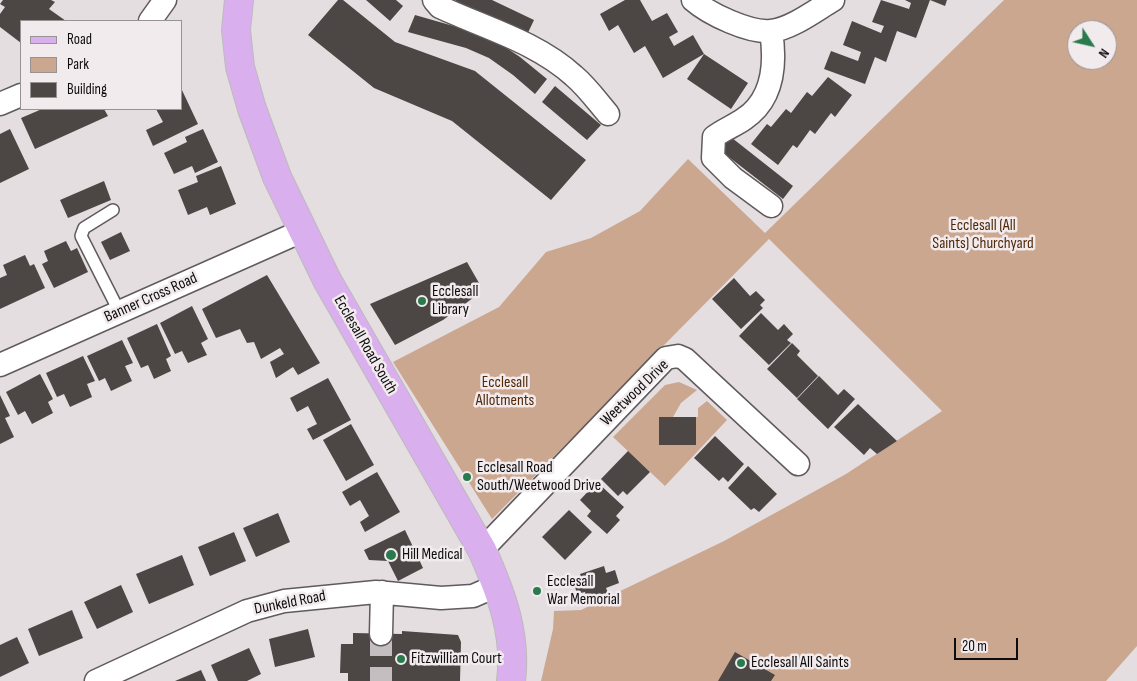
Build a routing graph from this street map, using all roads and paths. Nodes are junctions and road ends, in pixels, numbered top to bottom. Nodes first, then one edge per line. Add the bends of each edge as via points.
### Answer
1 (165, 0) edge
2 (240, 0) edge
3 (434, 0) edge
4 (693, 0) edge
5 (834, 0) edge
6 (151, 20) edge
7 (771, 31) junction
8 (20, 95) edge
9 (0, 104) edge
10 (608, 114) dead end
11 (771, 206) dead end
12 (112, 210) dead end
13 (302, 231) junction
14 (119, 311) junction
15 (0, 365) edge
16 (798, 464) dead end
17 (482, 550) junction
18 (498, 585) junction
19 (382, 592) junction
20 (381, 634) tunnel mouth
21 (96, 681) edge
22 (511, 681) edge

1 - 6 street
2 - 13 main road, Ecclesall Road South via 236,30 240,67 277,177
3 - 10 street via 440,7 520,40 546,57 574,76
4 - 7 street via 738,26
5 - 7 street via 800,20
7 - 11 street via 774,56 771,82 759,104 745,119 714,137 713,158 733,178
8 - 9 street
12 - 14 lane via 84,228 81,236
13 - 14 street, Banner Cross Road
13 - 17 main road, Ecclesall Road South
14 - 15 street, Banner Cross Road
16 - 17 street, Weetwood Drive via 685,359 678,356 666,358
17 - 18 main road, Ecclesall Road South
18 - 19 street, Dunkeld Road via 473,596 441,598
18 - 22 main road, Ecclesall Road South via 514,658
19 - 20 street
19 - 21 street, Dunkeld Road via 284,600 247,611

